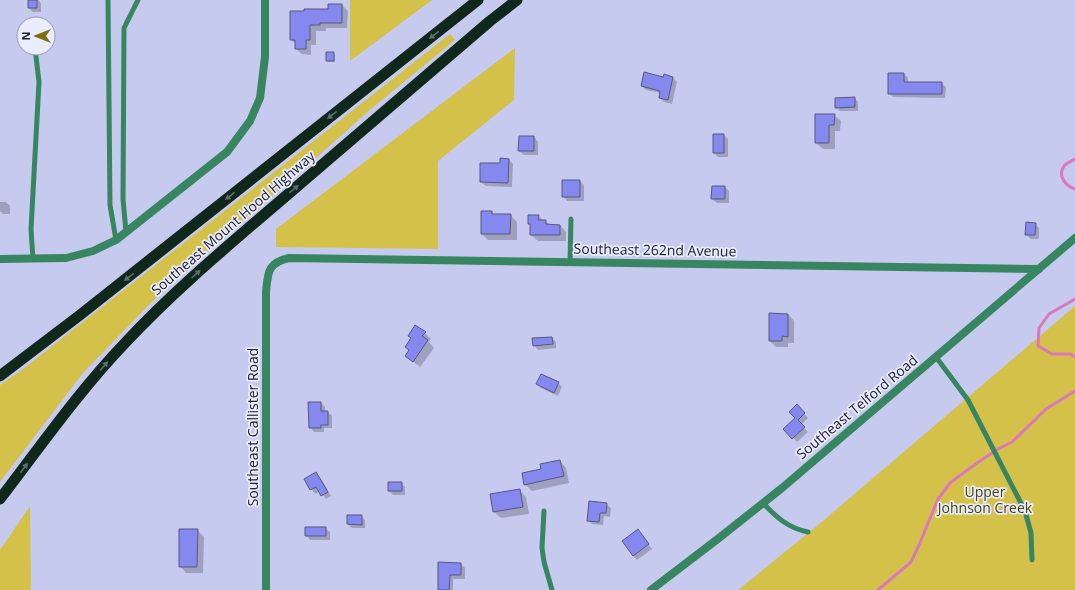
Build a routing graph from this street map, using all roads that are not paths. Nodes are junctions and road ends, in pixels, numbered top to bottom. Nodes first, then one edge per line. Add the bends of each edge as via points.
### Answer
1 (108, 0) edge
2 (138, 0) edge
3 (265, 0) edge
4 (478, 0) edge
5 (507, 0) edge
6 (517, 0) edge
7 (490, 21) junction
8 (36, 56) edge
9 (571, 219) dead end
10 (126, 232) junction
11 (1075, 238) edge
12 (116, 240) junction
13 (0, 259) edge
14 (33, 259) junction
15 (570, 262) junction
16 (272, 266) joint
17 (1040, 269) junction
18 (936, 357) junction
19 (0, 376) edge
20 (0, 499) edge
21 (763, 503) junction
22 (544, 511) dead end
23 (808, 532) dead end
24 (1032, 560) dead end
25 (266, 590) edge
26 (552, 590) edge
27 (651, 590) edge

1 - 12 lane via 110,206
2 - 10 lane via 124,28 123,199
3 - 10 street via 260,98 250,121 227,152
4 -> 19 highway, Southeast Mount Hood Highway via 86,311
5 - 7 highway
6 - 7 highway, Southeast Mount Hood Highway
20 -> 7 highway, Southeast Mount Hood Highway via 88,386 146,321 226,247
8 - 14 lane via 38,82 31,228
9 - 15 lane
10 - 12 street
11 - 17 street, Southeast Telford Road
12 - 14 street via 93,251 66,258
13 - 14 street
15 - 16 street, Southeast 262nd Avenue via 289,258
15 - 17 street, Southeast 262nd Avenue
16 - 25 street, Southeast Callister Road via 266,292
17 - 18 street, Southeast Telford Road
18 - 21 street, Southeast Telford Road
18 - 24 lane via 965,395 1025,511 1029,524
21 - 23 lane via 789,526
21 - 27 street, Southeast Telford Road
22 - 26 lane via 542,548

